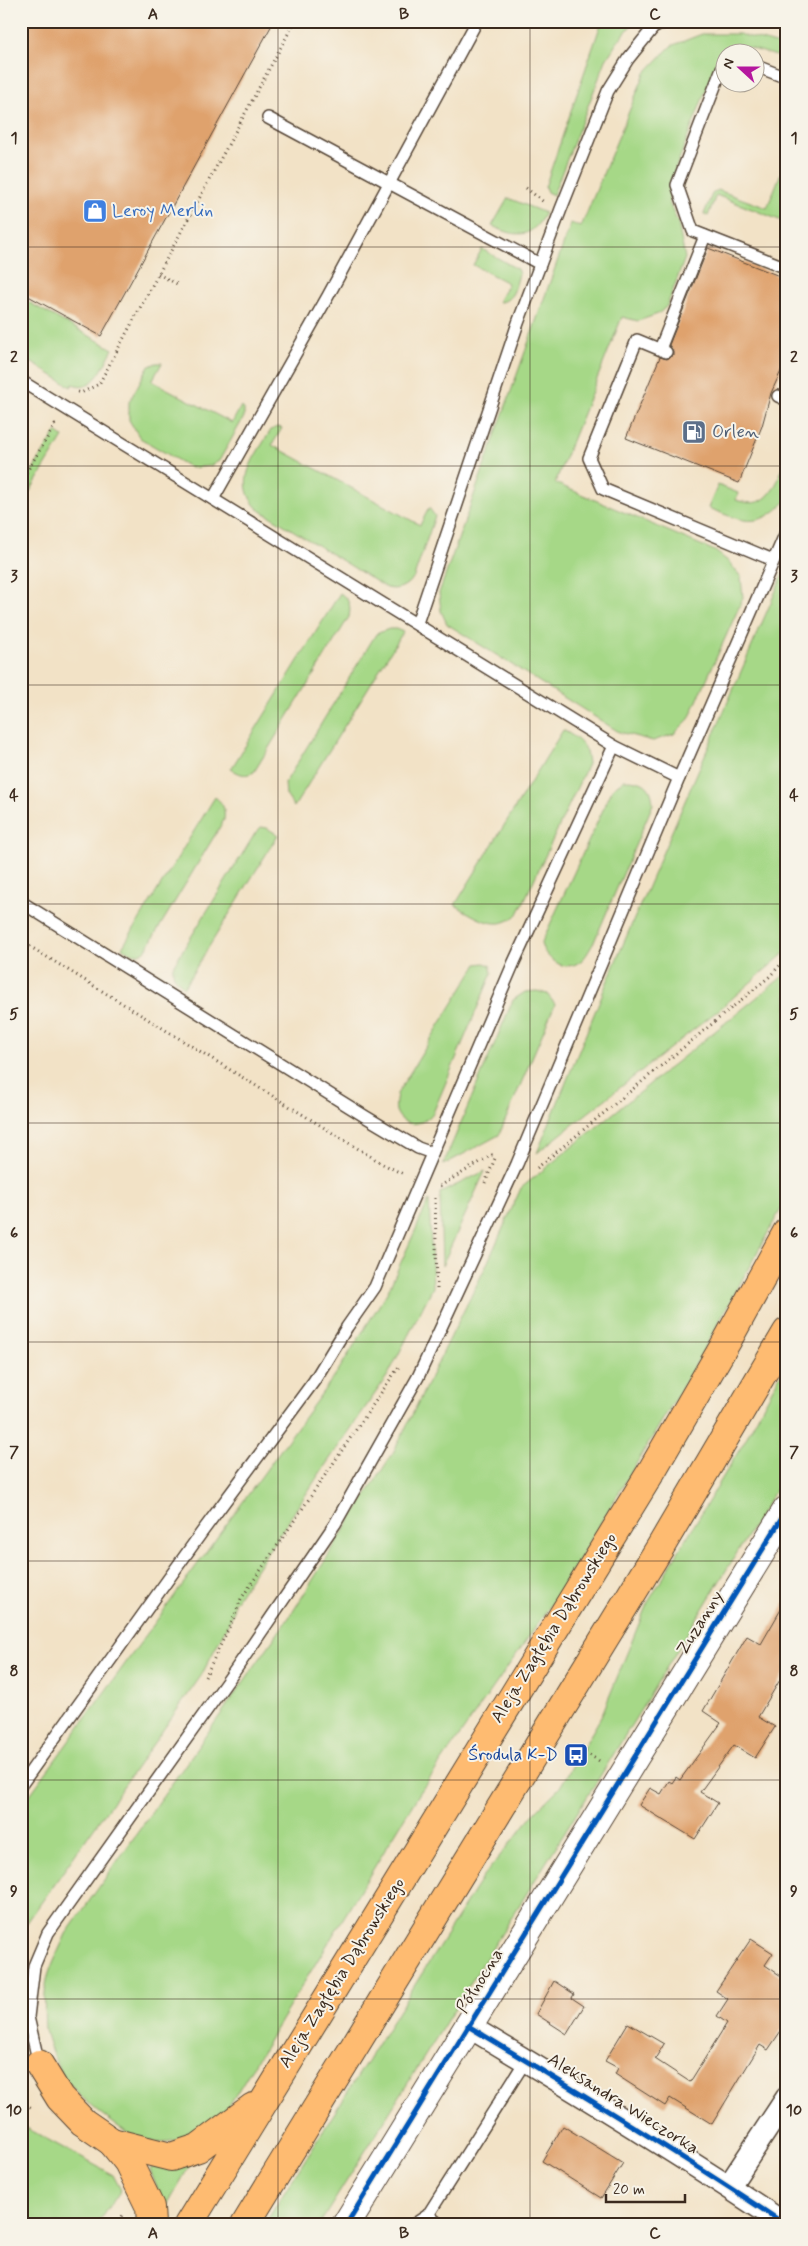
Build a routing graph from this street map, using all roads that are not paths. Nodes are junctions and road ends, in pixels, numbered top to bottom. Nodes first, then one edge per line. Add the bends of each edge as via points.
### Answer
1 (478, 21) edge
2 (666, 21) edge
3 (766, 70) edge
4 (787, 78) edge
5 (716, 84) edge
6 (268, 118) dead end
7 (388, 184) junction
8 (705, 236) junction
9 (540, 264) junction
10 (787, 268) edge
11 (21, 381) edge
12 (213, 499) junction
13 (787, 530) edge
14 (773, 560) junction
15 (417, 623) junction
16 (614, 746) junction
17 (679, 778) junction
18 (21, 902) edge
19 (432, 1153) junction
20 (787, 1232) edge
21 (787, 1332) edge
22 (787, 1510) edge
23 (638, 1751) joint
24 (21, 1785) edge
25 (468, 2026) junction
26 (526, 2060) junction
27 (30, 2065) edge
28 (267, 2097) junction
29 (787, 2098) edge
30 (112, 2142) junction
31 (729, 2186) junction
32 (428, 2215) junction
33 (151, 2225) edge
34 (188, 2225) edge
35 (246, 2225) edge
36 (346, 2225) edge
37 (412, 2225) edge
38 (440, 2225) edge
39 (786, 2225) edge

1 - 7 lane
2 - 9 lane via 653,28 608,91
3 - 4 lane
5 - 8 lane via 677,185 693,231
6 - 7 lane
7 - 9 lane
7 - 12 lane
8 - 10 lane
8 - 14 lane via 663,350 637,340 589,458 603,489
9 - 15 lane
11 - 12 lane
12 - 15 lane
13 - 14 lane
14 - 17 lane
15 - 16 lane
16 - 17 lane
16 - 19 lane via 514,962
17 - 27 lane via 524,1146 418,1377 335,1524 48,1933 34,1966 28,2017
18 - 19 lane via 366,1117
19 - 24 lane via 375,1287 314,1381
20 - 28 main road, Aleja Zagłębia Dąbrowskiego via 651,1472
21 - 35 main road via 661,1546
22 - 23 street, Zuzanny
23 - 25 street, Północna
25 - 26 street, Aleksandra Wieczorka
25 - 36 street, Północna
26 - 31 street, Aleksandra Wieczorka
26 - 32 lane
27 - 30 main road via 83,2122
28 - 30 main road via 198,2148 172,2157
28 - 34 main road, Aleja Zagłębia Dąbrowskiego
29 - 31 street
30 - 33 main road via 128,2162 150,2207
31 - 39 street, Aleksandra Wieczorka
32 - 37 lane
32 - 38 lane

